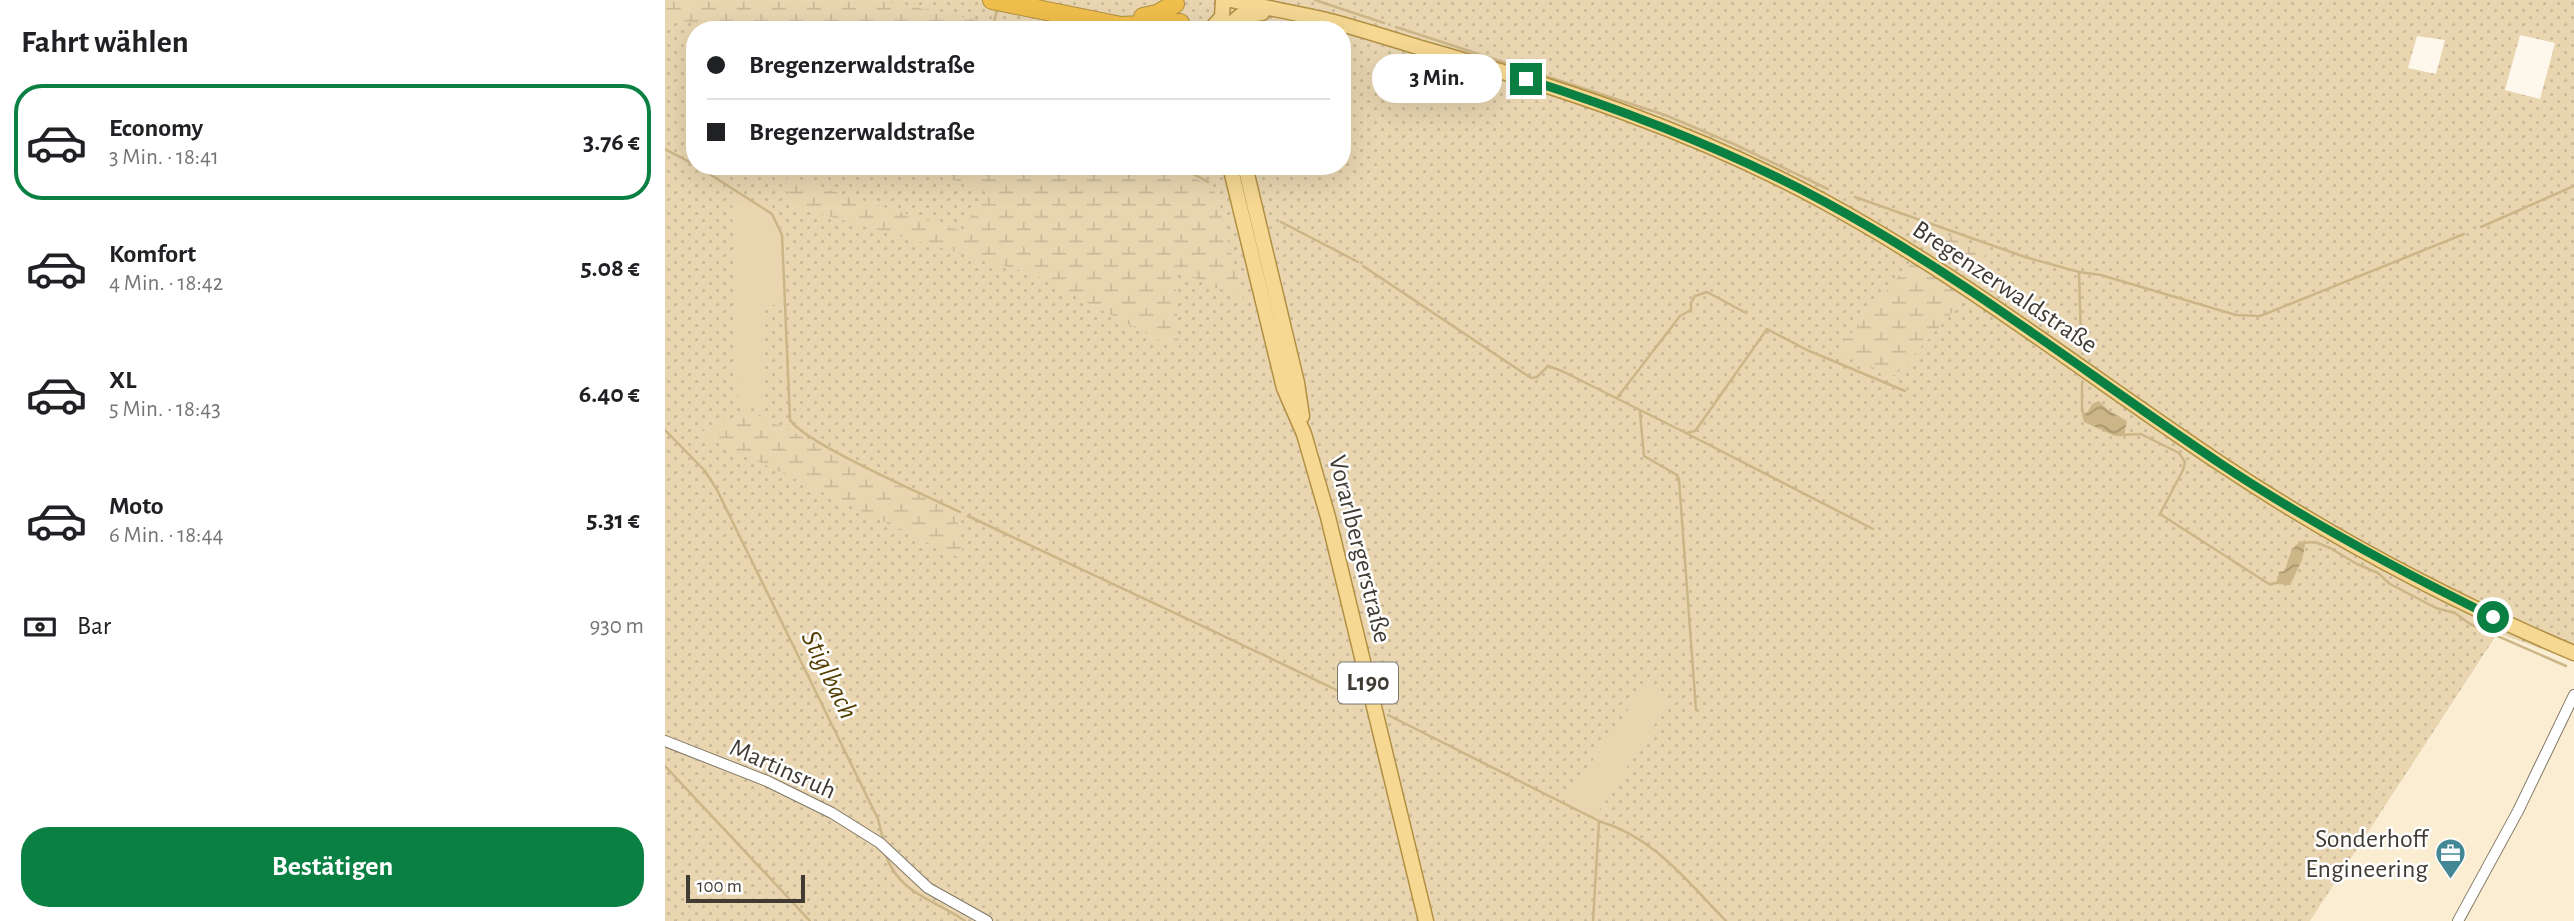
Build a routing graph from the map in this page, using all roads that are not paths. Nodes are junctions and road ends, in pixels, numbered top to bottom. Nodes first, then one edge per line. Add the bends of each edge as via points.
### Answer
1 (992, 0) edge
2 (1026, 0) edge
3 (1223, 0) edge
4 (1231, 0) edge
5 (1172, 1) edge
6 (1254, 3) edge
7 (1281, 10) junction
8 (1096, 21) edge
9 (1175, 21) edge
10 (1218, 21) edge
11 (1222, 21) edge
12 (1230, 21) edge
13 (1329, 21) edge
14 (1351, 26) edge
15 (1232, 175) edge
16 (1247, 175) edge
17 (1304, 434) junction
18 (2574, 653) edge
19 (2574, 695) edge
20 (665, 741) edge
21 (987, 921) edge
22 (1426, 921) edge
23 (2458, 921) edge

1 - 8 highway
2 - 5 highway via 1132,19 1157,14
3 - 10 main road
4 - 6 main road, Bregenzerwaldstraße
5 - 9 main road
6 - 7 main road, Bregenzerwaldstraße
6 - 11 main road, Bregenzerwaldstraße via 1232,10
7 - 12 main road
7 - 13 main road, Bregenzerwaldstraße
14 - 18 main road, Bregenzerwaldstraße via 1616,108 1764,170 1902,247 2223,466 2311,520 2397,570
15 - 17 main road, Vorarlbergerstraße / L190 via 1284,388
16 - 17 main road, Vorarlbergerstraße / L190 via 1297,383
17 - 22 main road, Vorarlbergerstraße / L190
19 - 23 street
20 - 21 street, Martinsruh via 767,781 832,813 880,843 927,888

